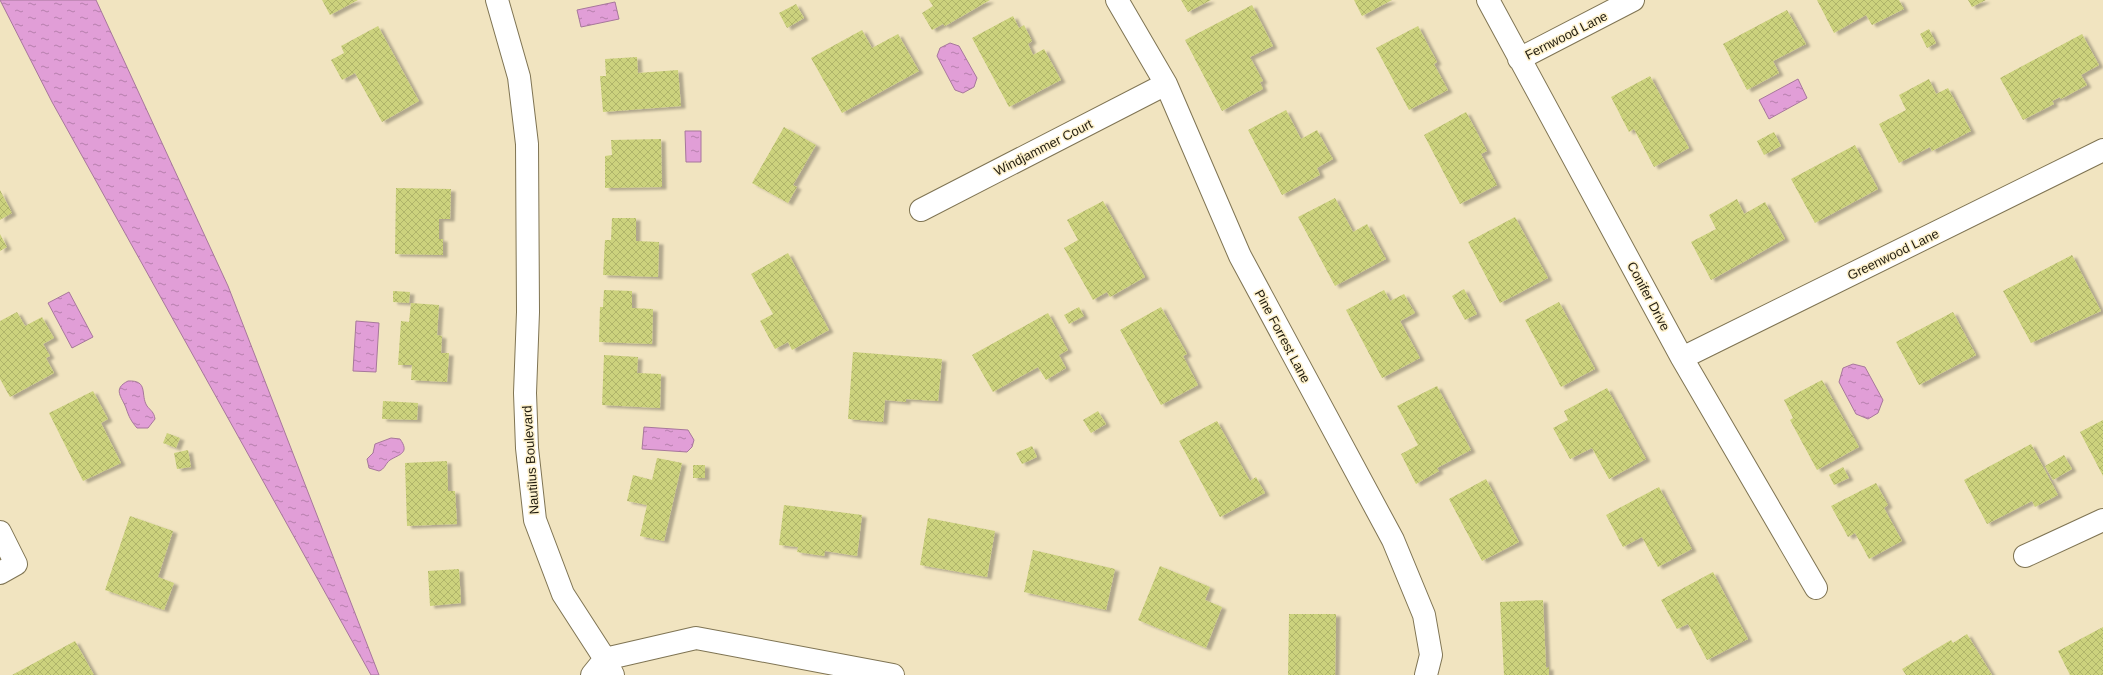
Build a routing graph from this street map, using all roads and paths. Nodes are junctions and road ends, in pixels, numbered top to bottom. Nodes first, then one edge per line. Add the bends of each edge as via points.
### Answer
1 (497, 0) edge
2 (1117, 0) edge
3 (1488, 0) edge
4 (1633, 0) edge
5 (1519, 59) junction
6 (1166, 84) junction
7 (2103, 150) edge
8 (921, 210) dead end
9 (1682, 358) junction
10 (2103, 520) edge
11 (0, 532) edge
12 (2025, 556) dead end
13 (0, 573) edge
14 (1816, 588) dead end
15 (604, 670) edge
16 (893, 675) edge
17 (1426, 675) edge

1 - 15 street, Nautilus Boulevard via 519,77 527,144 528,312 525,393 527,448 535,520 563,594
2 - 6 street, Pine Forrest Lane
3 - 5 street, Conifer Drive
4 - 5 street, Fernwood Lane
5 - 9 street, Conifer Drive
6 - 8 street, Windjammer Court
6 - 17 street, Pine Forrest Lane via 1240,256 1393,540 1424,615 1431,655
7 - 9 street, Greenwood Lane
9 - 14 street, Conifer Drive
10 - 12 street
11 - 13 street via 16,564
15 - 16 street, Nautilus Boulevard via 696,638

